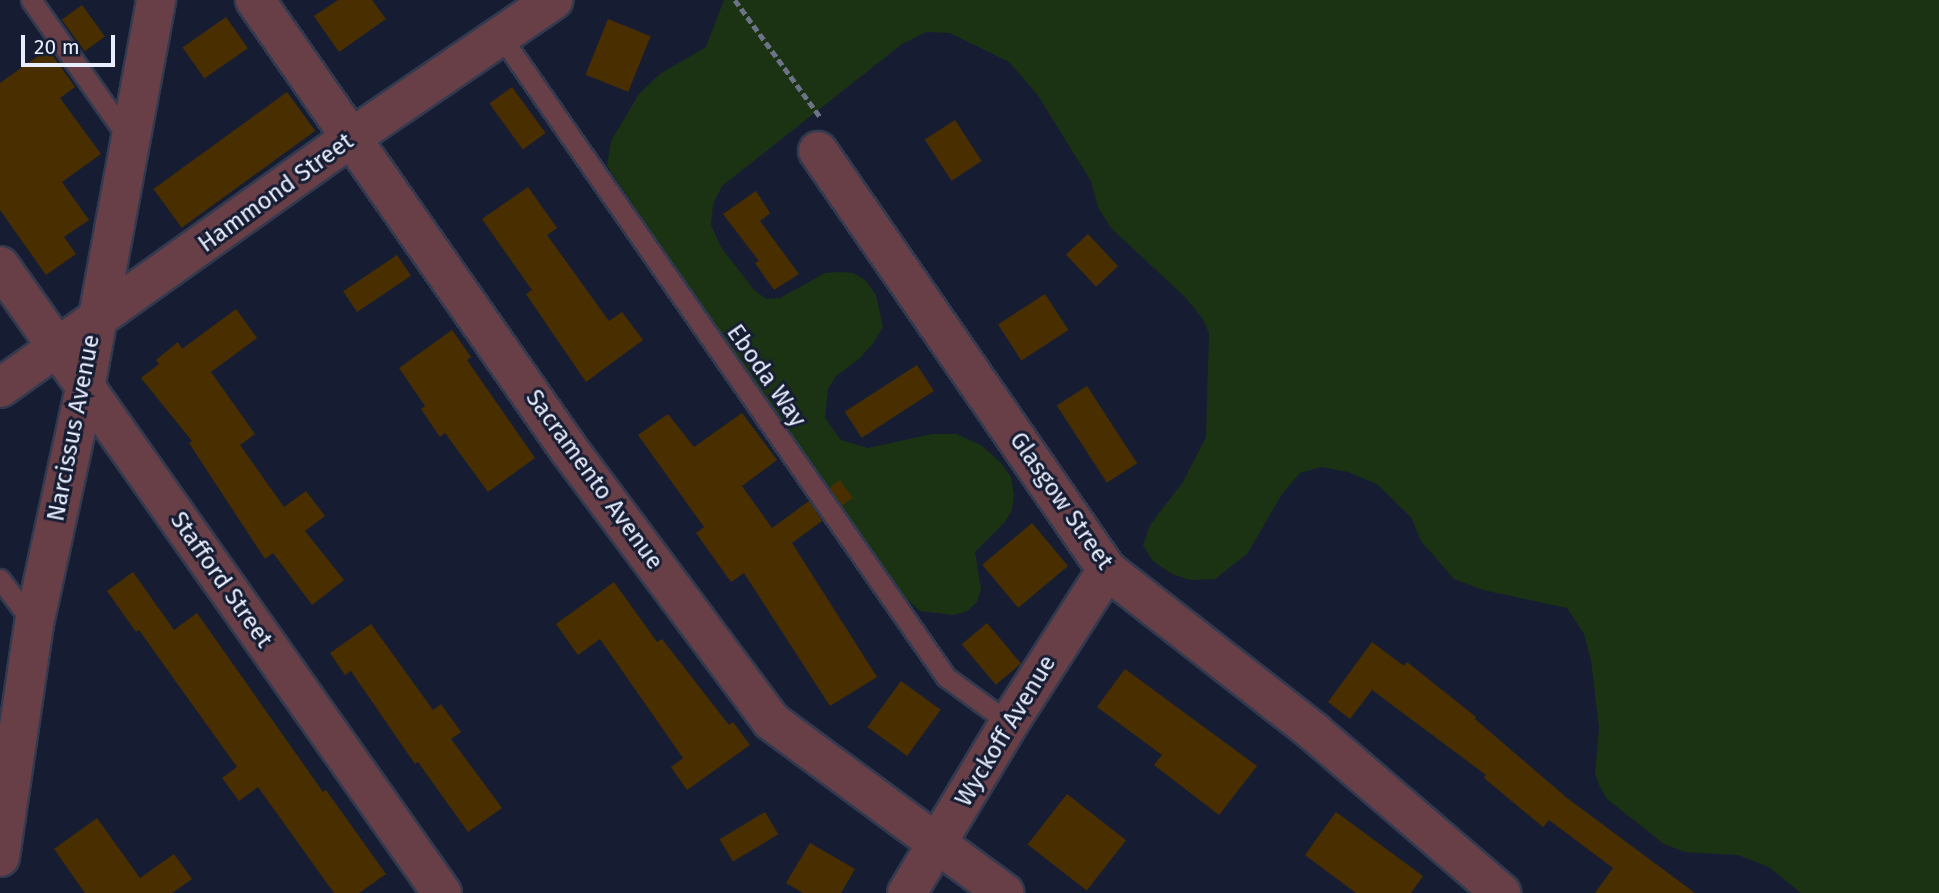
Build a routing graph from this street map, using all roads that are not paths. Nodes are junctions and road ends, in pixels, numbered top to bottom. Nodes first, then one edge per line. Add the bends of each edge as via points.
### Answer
1 (30, 0) edge
2 (156, 0) edge
3 (255, 0) edge
4 (553, 0) edge
5 (502, 38) junction
6 (351, 138) junction
7 (130, 140) junction
8 (818, 151) road end
9 (0, 266) edge
10 (96, 320) junction
11 (58, 346) junction
12 (0, 388) edge
13 (85, 388) junction
14 (1107, 570) junction
15 (0, 579) edge
16 (34, 624) junction
17 (1009, 723) junction
18 (937, 846) junction
19 (0, 857) edge
20 (442, 893) edge
21 (907, 893) edge
22 (1004, 893) edge
23 (1502, 893) edge

1 - 7 lane
2 - 7 street, Narcissus Avenue
3 - 6 street, Sacramento Avenue
4 - 5 street, Hammond Street
5 - 6 street, Hammond Street
5 - 17 lane, Eboda Way via 946,677
6 - 10 street, Hammond Street
6 - 18 street, Sacramento Avenue via 570,450 771,721
7 - 10 street, Narcissus Avenue
8 - 14 street, Glasgow Street
9 - 11 street, Stafford Street
10 - 11 street, Hammond Street
10 - 13 street, Narcissus Avenue
11 - 12 street, Hammond Street
11 - 13 street, Stafford Street
13 - 16 street, Narcissus Avenue
13 - 20 street, Stafford Street
14 - 17 street, Wyckoff Avenue
14 - 23 street, Glasgow Street via 1314,732
15 - 16 lane
16 - 19 street, Narcissus Avenue
17 - 18 street, Wyckoff Avenue
18 - 21 street, Wyckoff Avenue
18 - 22 street, Sacramento Avenue

